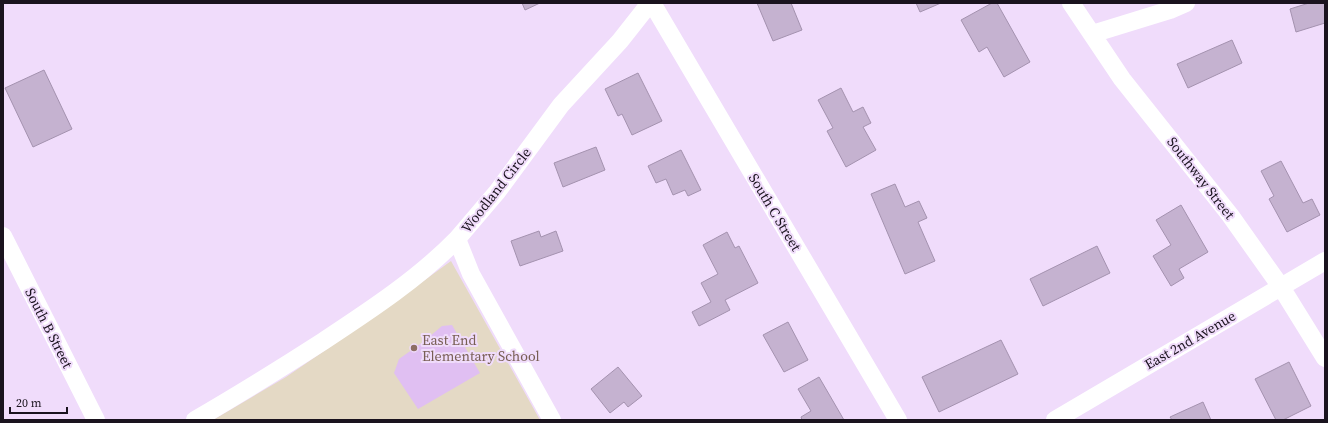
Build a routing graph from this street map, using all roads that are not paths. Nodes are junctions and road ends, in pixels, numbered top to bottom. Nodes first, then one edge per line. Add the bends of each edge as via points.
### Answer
1 (651, 3) edge
2 (1071, 3) edge
3 (1186, 3) edge
4 (1092, 34) junction
5 (3, 236) edge
6 (457, 239) junction
7 (1325, 261) edge
8 (1281, 287) junction
9 (1325, 358) edge
10 (96, 420) edge
11 (195, 420) edge
12 (552, 420) edge
13 (898, 420) edge
14 (1055, 420) edge

1 - 6 street, Woodland Circle via 561,105 497,192
1 - 13 street, South C Street
2 - 4 street, Southway Street
3 - 4 street
4 - 8 street, Southway Street via 1122,79 1230,215
5 - 10 street, South B Street
6 - 11 street via 437,260 363,315
6 - 12 street, Woodland Circle via 471,274
7 - 8 street, East 2nd Avenue
8 - 9 street, Southway Street
8 - 14 street, East 2nd Avenue

